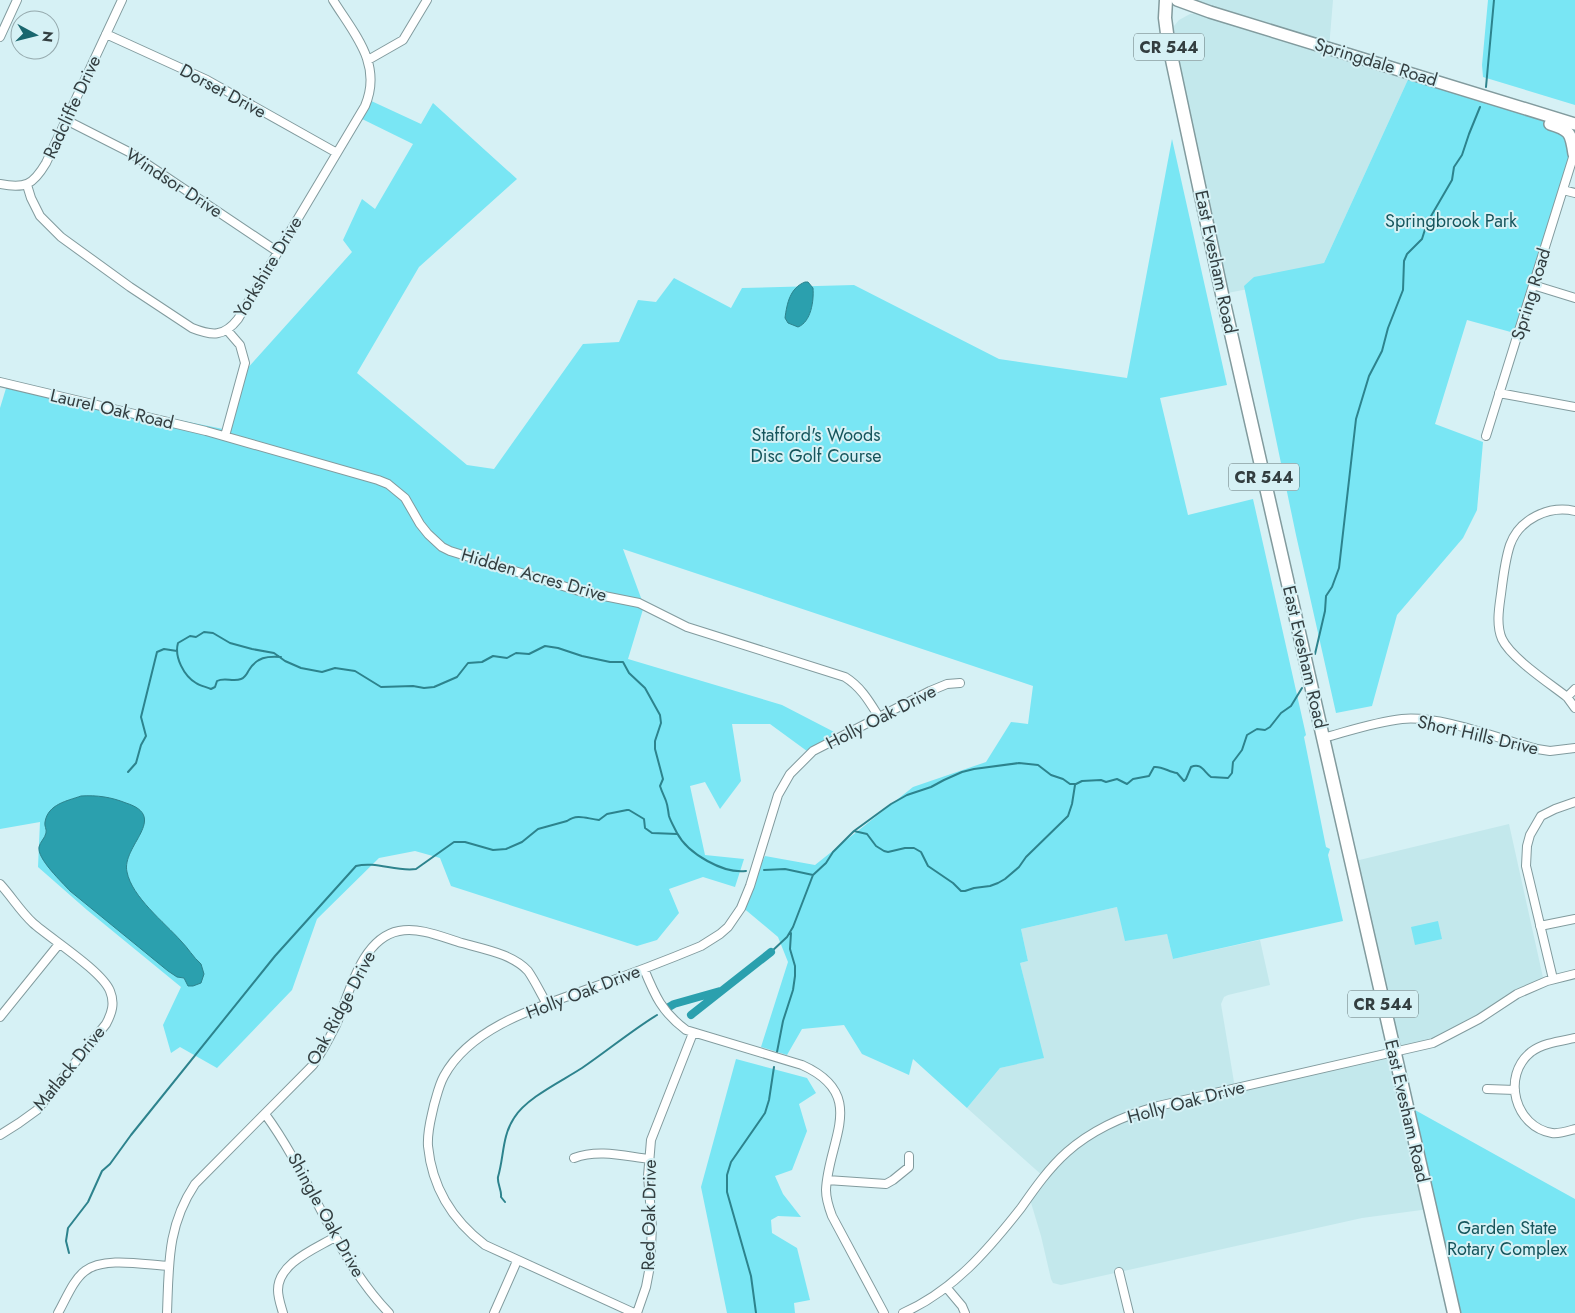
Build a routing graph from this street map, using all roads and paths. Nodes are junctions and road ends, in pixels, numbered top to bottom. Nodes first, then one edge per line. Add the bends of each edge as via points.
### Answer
1 (17, 0) edge
2 (122, 0) edge
3 (333, 0) edge
4 (427, 0) edge
5 (1166, 0) edge
6 (1176, 0) edge
7 (106, 34) junction
8 (0, 38) edge
9 (368, 60) junction
10 (1504, 102) junction
11 (66, 120) junction
12 (1575, 124) edge
13 (1575, 152) edge
14 (337, 153) junction
15 (0, 184) edge
16 (27, 185) junction
17 (1563, 190) junction
18 (1575, 193) edge
19 (278, 252) junction
20 (1533, 285) junction
21 (1575, 298) edge
22 (227, 330) junction
23 (0, 382) edge
24 (1500, 393) junction
25 (1575, 407) edge
26 (225, 436) junction
27 (1486, 436) dead end
28 (1575, 511) edge
29 (960, 683) dead end
30 (1575, 689) edge
31 (1567, 697) junction
32 (1575, 708) edge
33 (880, 717) junction
34 (1323, 738) junction
35 (1575, 748) edge
36 (1575, 802) edge
37 (0, 884) edge
38 (1575, 919) edge
39 (1540, 926) junction
40 (59, 944) junction
41 (644, 968) junction
42 (1575, 974) edge
43 (1553, 979) junction
44 (547, 1004) junction
45 (2, 1011) edge
46 (693, 1033) junction
47 (1575, 1038) edge
48 (1394, 1052) junction
49 (1487, 1090) dead end
50 (1515, 1090) junction
51 (265, 1114) junction
52 (1575, 1129) edge
53 (0, 1135) edge
54 (909, 1156) dead end
55 (574, 1158) dead end
56 (649, 1159) junction
57 (827, 1180) junction
58 (335, 1237) junction
59 (517, 1261) junction
60 (169, 1266) junction
61 (1119, 1272) dead end
62 (946, 1287) junction
63 (58, 1313) edge
64 (167, 1313) edge
65 (283, 1313) edge
66 (389, 1313) edge
67 (494, 1313) edge
68 (636, 1313) edge
69 (884, 1313) edge
70 (903, 1313) edge
71 (965, 1313) edge
72 (1129, 1313) edge
73 (1454, 1313) edge

1 - 8 street
2 - 7 street, Radcliffe Drive
3 - 9 street, Yorkshire Drive
4 - 9 street via 402,40
5 - 34 main road, East Evesham Road / CR 544 via 1168,41
6 - 10 main road, Springdale Road
7 - 11 street, Radcliffe Drive
7 - 14 street, Dorset Drive via 208,80
9 - 14 street, Yorkshire Drive via 370,93
10 - 12 main road, Springdale Road
10 - 13 main road via 1514,112 1564,128 1570,133
11 - 16 street, Radcliffe Drive via 40,174
11 - 19 street, Windsor Drive via 129,152
13 - 17 street, Spring Road
14 - 19 street, Yorkshire Drive
15 - 16 street
16 - 22 street, Yorkshire Drive via 40,216 61,237 192,328 215,334
17 - 18 street
17 - 20 street, Spring Road
19 - 22 street, Yorkshire Drive via 238,320
20 - 21 street
20 - 24 street, Spring Road
22 - 26 street via 240,345 244,363
23 - 26 street, Laurel Oak Road
24 - 25 street
24 - 27 street, Spring Road
26 - 33 street, Hidden Acres Drive via 388,484 405,498 420,524 442,548 579,591 639,603 687,627 845,678 856,684
28 - 31 street via 1540,513 1514,536 1508,550 1498,617 1502,639 1510,651
29 - 33 street, Holly Oak Drive via 930,691
30 - 31 street
31 - 32 street
33 - 41 street, Holly Oak Drive via 812,751 790,774 778,796 750,886 728,927 701,946
34 - 35 street, Short Hills Drive via 1403,719 1450,725 1550,751
34 - 48 main road, East Evesham Road / CR 544
36 - 39 street via 1541,816 1530,835 1526,866
37 - 40 street, Matlack Drive via 22,912
38 - 39 street
39 - 43 street
40 - 45 street
40 - 53 street, Matlack Drive via 102,978 114,1003 111,1014 36,1110
41 - 44 street, Holly Oak Drive
41 - 46 street via 663,1009 674,1022
42 - 43 street
43 - 48 street via 1517,994 1433,1043
44 - 51 street, Oak Ridge Drive via 528,972 504,956 417,930 387,935 376,942 361,963 323,1051
44 - 59 street, Holly Oak Drive via 499,1024 467,1048 444,1074 429,1126 430,1163 442,1198 475,1237
46 - 56 street, Red Oak Drive via 657,1123
46 - 57 street via 802,1065 813,1070 831,1087 840,1102 840,1126
47 - 50 street via 1531,1052 1518,1068
48 - 62 street, Holly Oak Drive via 1158,1106 1108,1125 1068,1152 1050,1169 982,1255
48 - 73 main road, East Evesham Road / CR 544
49 - 50 street
50 - 52 street via 1518,1105 1533,1126 1554,1133
51 - 58 street, Shingle Oak Drive via 282,1138
51 - 60 street, Oak Ridge Drive via 195,1184 186,1198 174,1230
54 - 57 street via 909,1167 886,1184
55 - 56 street via 600,1153
56 - 68 street, Red Oak Drive via 651,1256 646,1287
57 - 69 street via 826,1192 832,1216
58 - 65 street via 305,1254 284,1272 278,1290
58 - 66 street, Shingle Oak Drive via 352,1267
59 - 67 street
59 - 68 street, Holly Oak Drive
60 - 63 street via 96,1265 75,1282
60 - 64 street, Oak Ridge Drive
61 - 72 street
62 - 70 street, Holly Oak Drive via 922,1305
62 - 71 street

